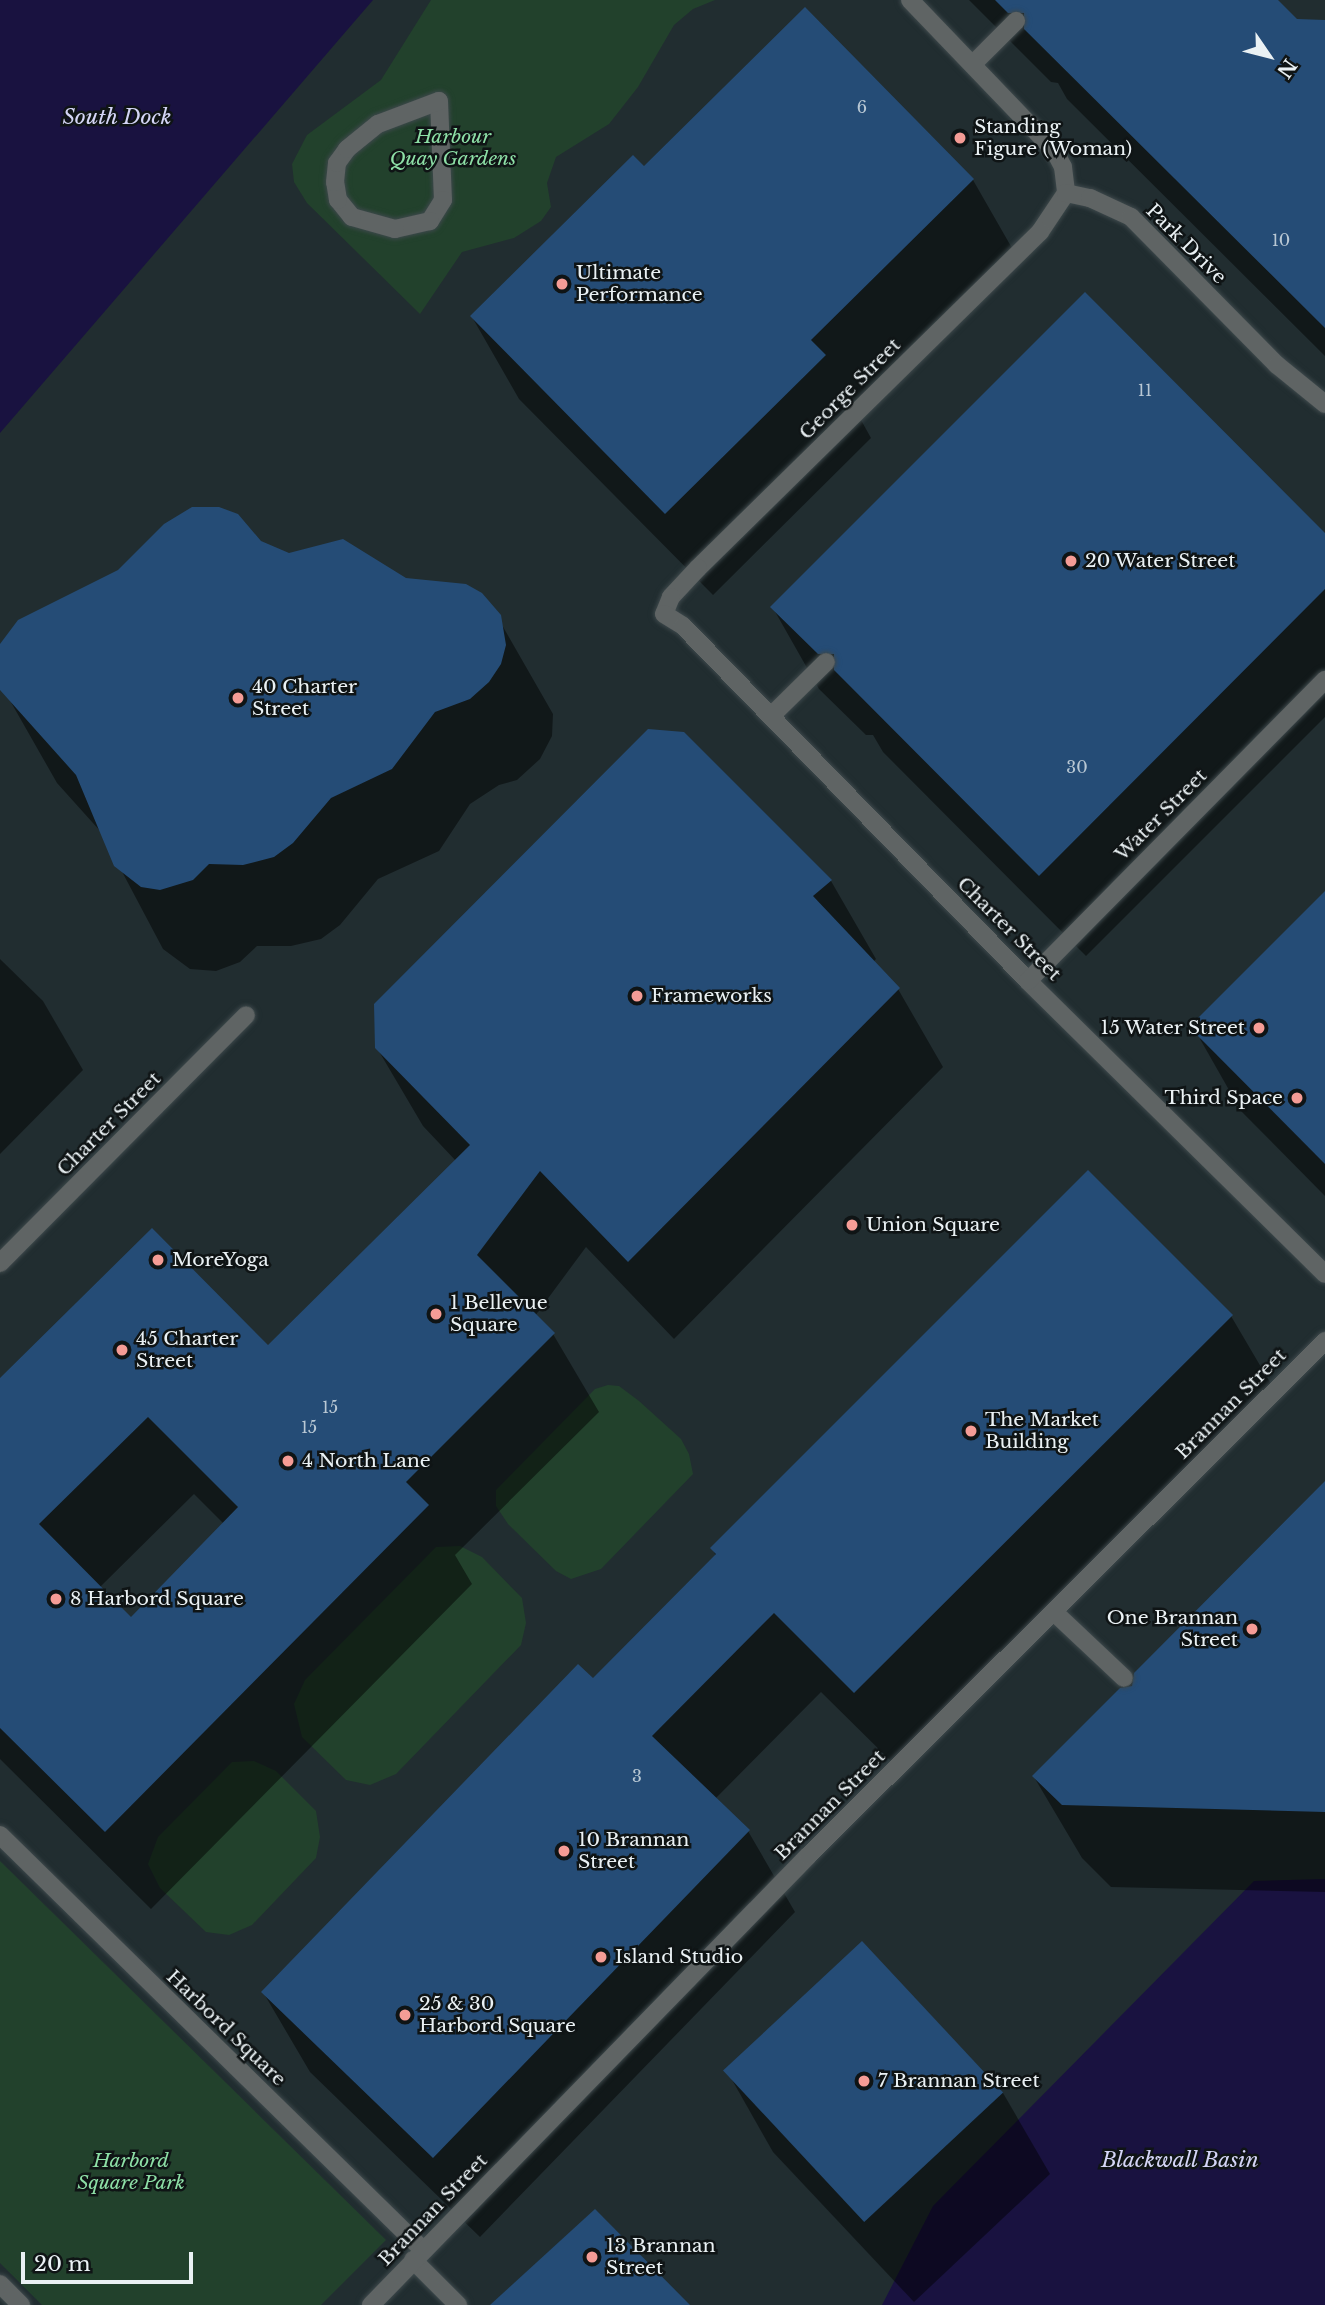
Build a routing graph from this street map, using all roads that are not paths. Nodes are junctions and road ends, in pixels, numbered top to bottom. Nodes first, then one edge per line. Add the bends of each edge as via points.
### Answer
1 (910, 0) edge
2 (1016, 20) dead end
3 (973, 64) junction
4 (439, 101) joint
5 (1066, 193) junction
6 (1325, 404) edge
7 (664, 614) joint
8 (826, 662) dead end
9 (1325, 680) edge
10 (771, 716) junction
11 (1028, 981) junction
12 (246, 1015) dead end
13 (0, 1263) edge
14 (1325, 1274) edge
15 (1325, 1341) edge
16 (1054, 1612) junction
17 (1124, 1678) dead end
18 (0, 1835) edge
19 (418, 2255) junction
20 (0, 2284) edge
21 (21, 2305) edge
22 (371, 2305) edge
23 (458, 2305) edge

1 - 3 street
2 - 3 street
3 - 5 street via 1054,150 1063,167
4 - 4 street via 444,189 430,221 395,229 374,227 352,217 338,200 335,182 337,163 347,149 378,124
5 - 6 street, Park Drive via 1090,198 1131,217 1277,365
5 - 7 street, George Street via 1040,232 698,568 671,597
7 - 10 street, Charter Street via 684,626
8 - 10 street
9 - 11 street, Water Street
10 - 11 street, Charter Street
11 - 14 street, Charter Street
12 - 13 street, Charter Street
15 - 16 street, Brannan Street
16 - 17 street
16 - 19 street, Brannan Street
18 - 19 street, Harbord Square
19 - 22 street, Brannan Street
19 - 23 street, Harbord Square
20 - 21 street

